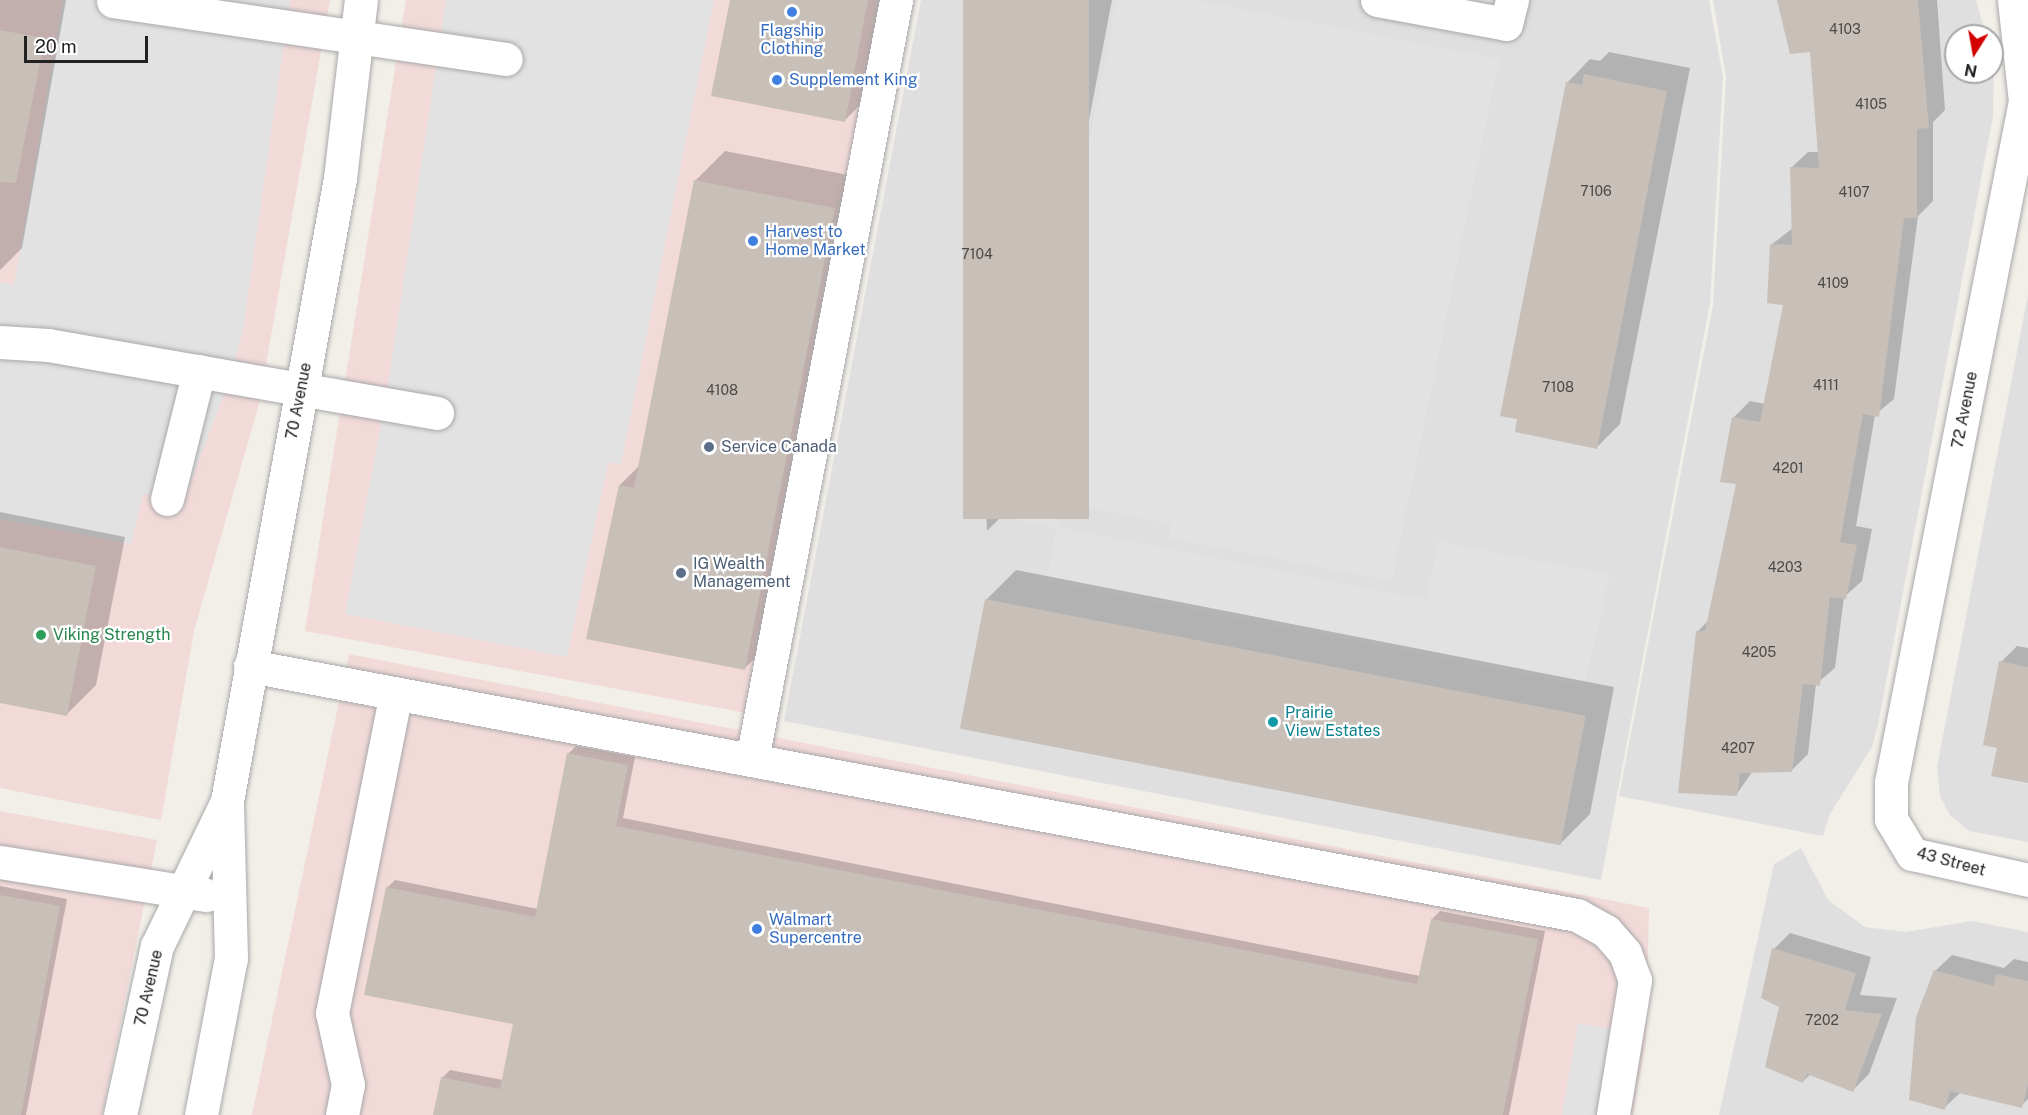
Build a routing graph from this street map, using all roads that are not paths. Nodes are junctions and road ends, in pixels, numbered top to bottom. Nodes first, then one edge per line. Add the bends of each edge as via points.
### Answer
1 (361, 0) edge
2 (896, 0) edge
3 (1377, 0) edge
4 (1512, 0) edge
5 (2014, 0) edge
6 (113, 1) edge
7 (358, 36) junction
8 (506, 59) dead end
9 (0, 342) edge
10 (199, 371) junction
11 (302, 389) junction
12 (437, 413) dead end
13 (167, 499) dead end
14 (250, 666) junction
15 (396, 693) junction
16 (752, 760) junction
17 (226, 801) junction
18 (1892, 819) joint
19 (0, 862) edge
20 (2028, 880) edge
21 (184, 891) junction
22 (233, 900) junction
23 (120, 1115) edge
24 (201, 1115) edge
25 (342, 1115) edge
26 (1613, 1115) edge

1 - 7 street, 70 Avenue
2 - 16 street
3 - 4 street via 1506,24
5 - 18 street, 72 Avenue via 2025,101 1891,782
6 - 7 street
7 - 8 street
7 - 11 street, 70 Avenue via 340,178
9 - 10 street via 48,345
10 - 11 street
10 - 13 street
11 - 12 street
11 - 14 street, 70 Avenue
14 - 15 street
14 - 17 street, 70 Avenue
15 - 16 street
15 - 25 street via 332,1013 348,1085
16 - 26 street via 1577,915 1613,939 1635,980
17 - 21 street, 70 Avenue
17 - 22 street, 70 Avenue
18 - 20 street, 43 Street via 1912,854
19 - 21 street
21 - 22 street
21 - 23 street, 70 Avenue via 157,946
22 - 24 street, 70 Avenue via 231,958

